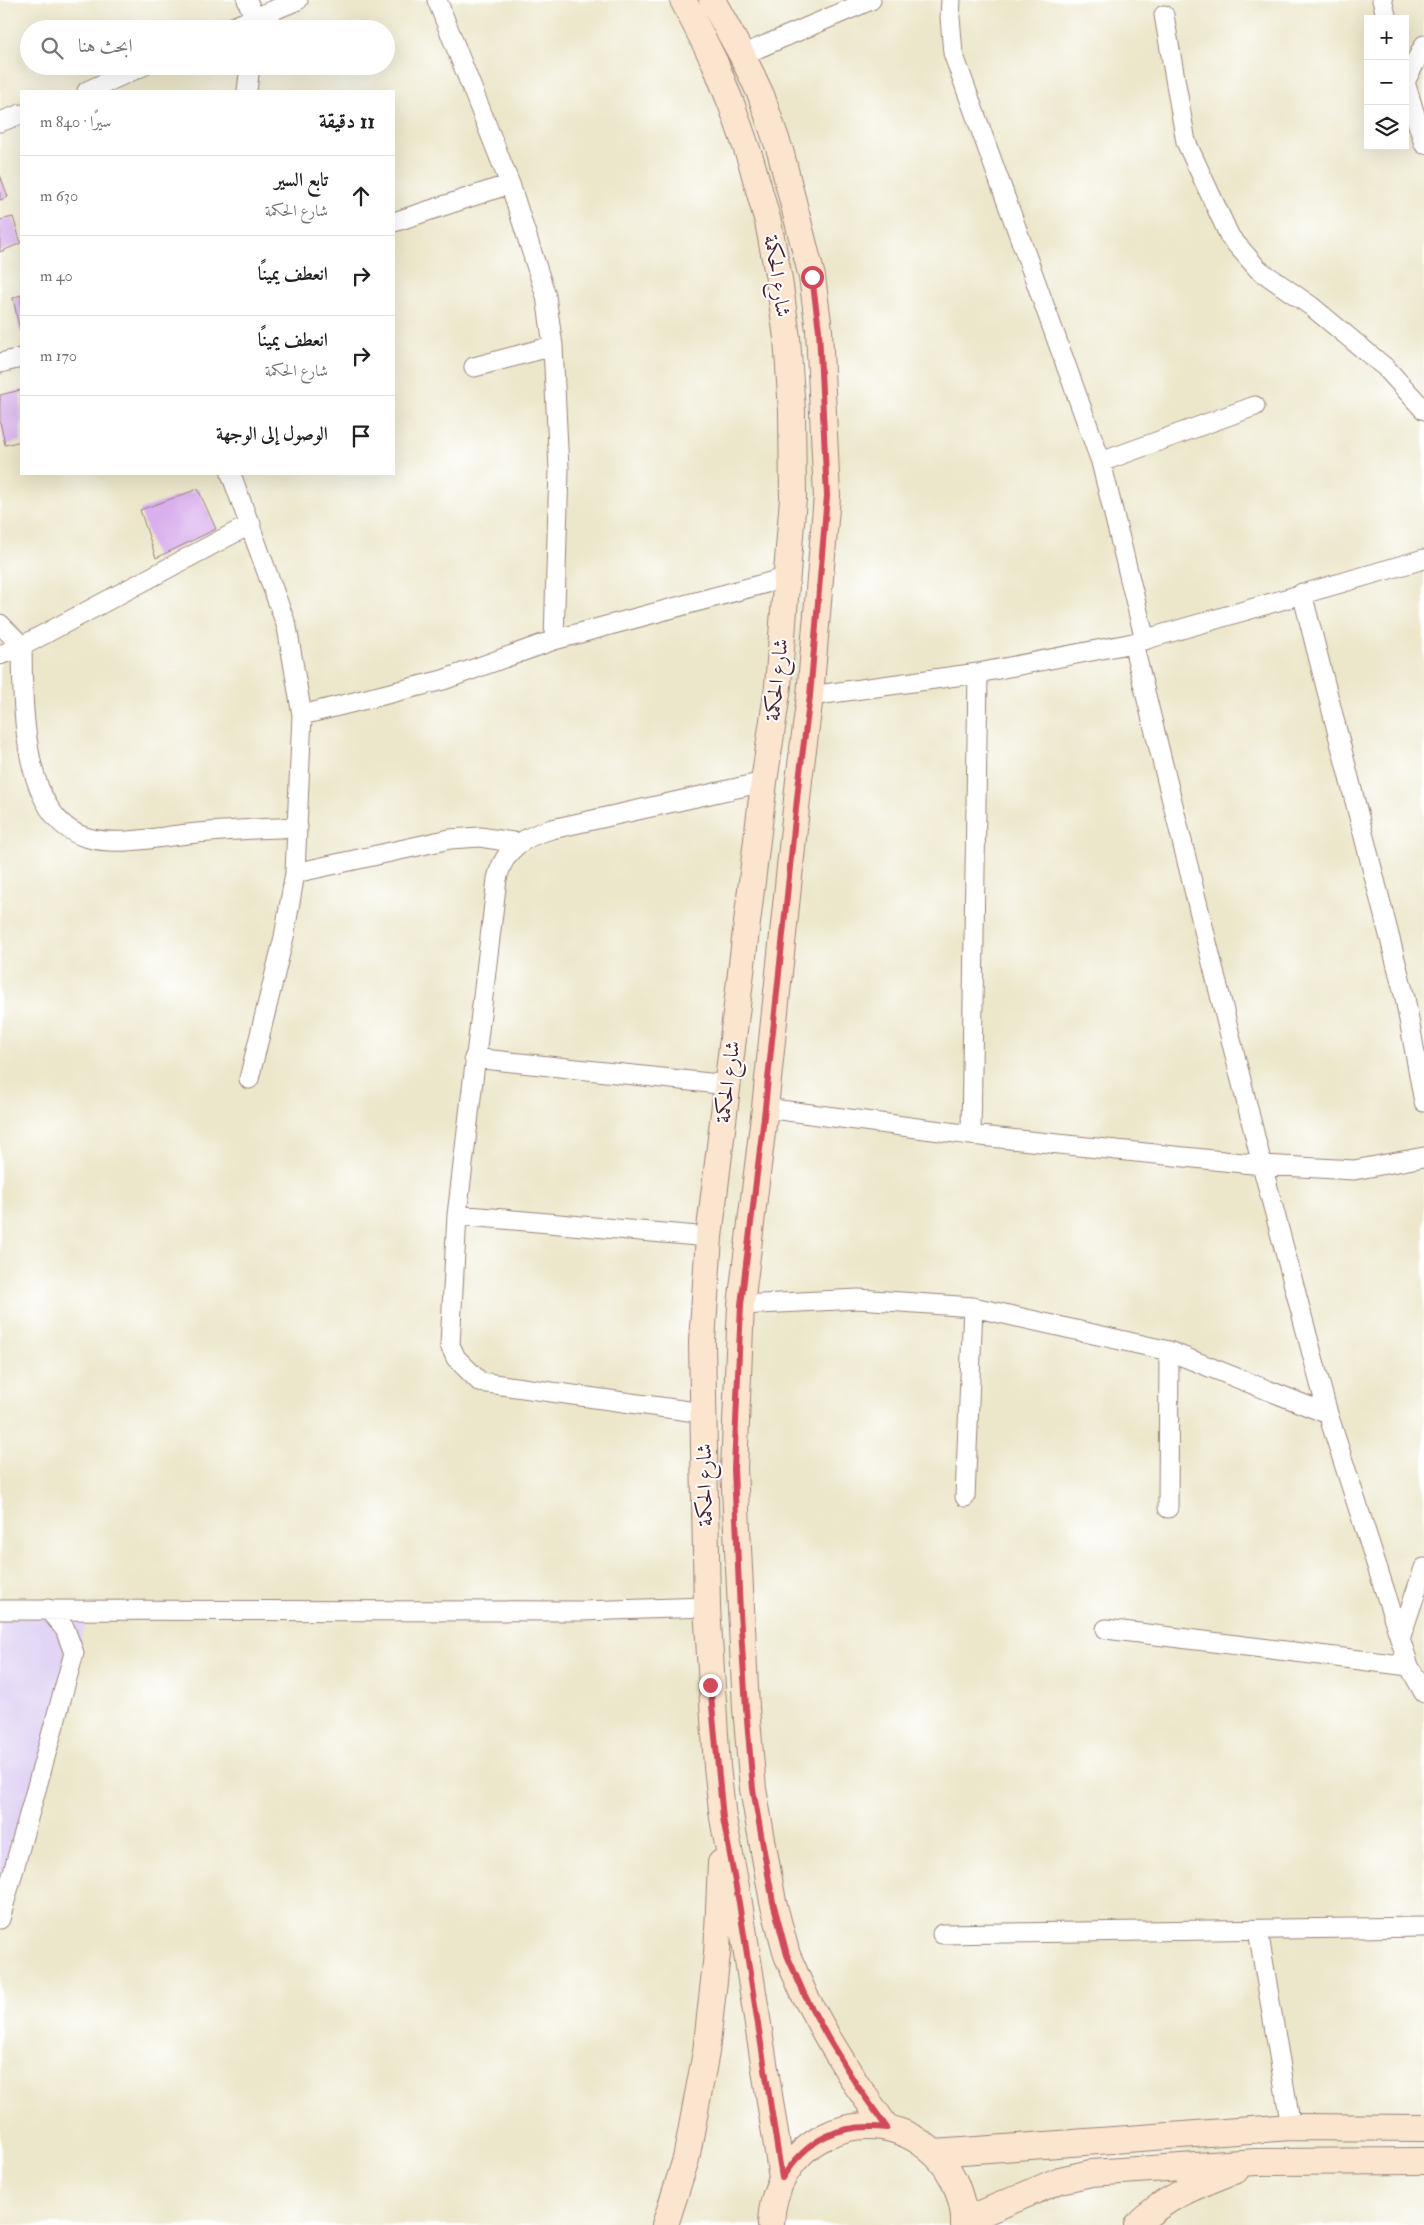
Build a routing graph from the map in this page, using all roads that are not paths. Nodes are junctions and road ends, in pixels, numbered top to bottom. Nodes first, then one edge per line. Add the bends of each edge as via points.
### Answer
1 (298, 0) edge
2 (437, 0) edge
3 (683, 0) edge
4 (712, 0) edge
5 (871, 0) edge
6 (951, 0) edge
7 (1382, 0) edge
8 (251, 15) edge
9 (1386, 15) edge
10 (1164, 16) dead end
11 (1424, 45) edge
12 (742, 55) junction
13 (1409, 74) edge
14 (123, 75) edge
15 (249, 75) edge
16 (90, 90) edge
17 (248, 90) edge
18 (1409, 95) edge
19 (20, 114) edge
20 (0, 122) edge
21 (1424, 144) edge
22 (510, 184) junction
23 (395, 222) edge
24 (553, 346) junction
25 (20, 358) edge
26 (0, 363) edge
27 (474, 368) dead end
28 (1255, 406) dead end
29 (1424, 410) edge
30 (1101, 462) junction
31 (230, 475) edge
32 (251, 524) junction
33 (1424, 559) edge
34 (785, 578) junction
35 (1302, 593) junction
36 (0, 624) edge
37 (554, 640) junction
38 (1139, 641) junction
39 (22, 646) junction
40 (0, 654) edge
41 (978, 673) junction
42 (810, 696) junction
43 (302, 715) junction
44 (764, 782) junction
45 (298, 827) junction
46 (519, 844) junction
47 (295, 873) junction
48 (474, 1058) junction
49 (249, 1079) dead end
50 (728, 1085) junction
51 (1424, 1102) edge
52 (765, 1108) junction
53 (971, 1136) junction
54 (1424, 1157) edge
55 (1262, 1165) junction
56 (457, 1215) junction
57 (709, 1237) junction
58 (741, 1305) junction
59 (973, 1307) junction
60 (1169, 1351) junction
61 (703, 1413) junction
62 (1328, 1414) junction
63 (965, 1497) dead end
64 (1168, 1508) dead end
65 (1424, 1568) edge
66 (706, 1607) junction
67 (48, 1609) junction
68 (0, 1610) edge
69 (1106, 1629) dead end
70 (1400, 1639) junction
71 (1409, 1666) junction
72 (1424, 1693) edge
73 (723, 1818) junction
74 (0, 1919) edge
75 (1424, 1927) edge
76 (1258, 1930) junction
77 (942, 1934) dead end
78 (1291, 2127) junction
79 (887, 2128) junction
80 (1424, 2128) edge
81 (935, 2153) junction
82 (1424, 2161) edge
83 (1256, 2162) junction
84 (782, 2178) junction
85 (964, 2223) edge
86 (665, 2225) edge
87 (771, 2225) edge
88 (1137, 2225) edge

1 - 8 street
2 - 22 street
3 - 34 street, شارع الحكمة via 715,63 751,161 779,278 792,412 793,498
4 - 12 street, شارع الحكمة
5 - 12 street
6 - 30 street via 953,53
7 - 9 street
10 - 29 street via 1186,142 1230,237 1258,269 1311,306 1386,368
11 - 13 street
12 - 42 street, شارع الحكمة via 761,95 786,173 812,277 819,330 827,496
14 - 16 street
15 - 17 street
18 - 21 street
19 - 20 street
22 - 23 street
22 - 24 street via 546,296
24 - 27 street
24 - 37 street via 559,469
25 - 26 street
28 - 30 street
30 - 38 street
31 - 32 street
32 - 39 street
32 - 43 street via 287,627
33 - 35 street
34 - 37 street
34 - 44 street, شارع الحكمة via 778,686
35 - 38 street
35 - 51 street via 1405,998
36 - 39 street
37 - 43 street via 442,680
38 - 41 street
38 - 55 street
39 - 40 street
39 - 45 street via 23,704 34,776 53,813 68,827 85,837 135,841 190,833
41 - 42 street
41 - 53 street
42 - 52 street, شارع الحكمة
43 - 45 street
44 - 46 street via 552,829
44 - 50 street, شارع الحكمة
45 - 47 street
46 - 47 street via 480,837 450,839
46 - 48 street via 504,858 496,879
47 - 49 street via 284,938
48 - 50 street
48 - 56 street
50 - 57 street, شارع الحكمة
52 - 53 street
52 - 58 street, شارع الحكمة
53 - 55 street
54 - 55 street via 1354,1170
55 - 62 street
56 - 57 street
56 - 61 street via 450,1345 456,1358 480,1382
57 - 61 street, شارع الحكمة via 702,1342
58 - 59 street via 858,1299
58 - 79 street, شارع الحكمة via 734,1469 740,1613 753,1789 768,1874 787,1955 805,1996 856,2084
59 - 60 street
59 - 63 street
60 - 62 street
60 - 64 street
61 - 66 street, شارع الحكمة
62 - 70 street
65 - 70 street
66 - 67 street via 581,1611
66 - 73 street, شارع الحكمة
67 - 68 street
67 - 74 street via 65,1629 74,1653
69 - 71 street
70 - 71 street
71 - 72 street
73 - 84 street, شارع الحكمة
73 - 86 street via 717,1954 706,2052 686,2159
75 - 76 street
76 - 77 street
76 - 78 street
78 - 80 street
78 - 81 street
79 - 81 street via 920,2142
79 - 84 street via 851,2127 834,2132 803,2150
81 - 85 street via 955,2182
82 - 83 street
83 - 85 street via 1091,2173 1060,2180
83 - 88 street via 1190,2188
84 - 87 street via 775,2196

